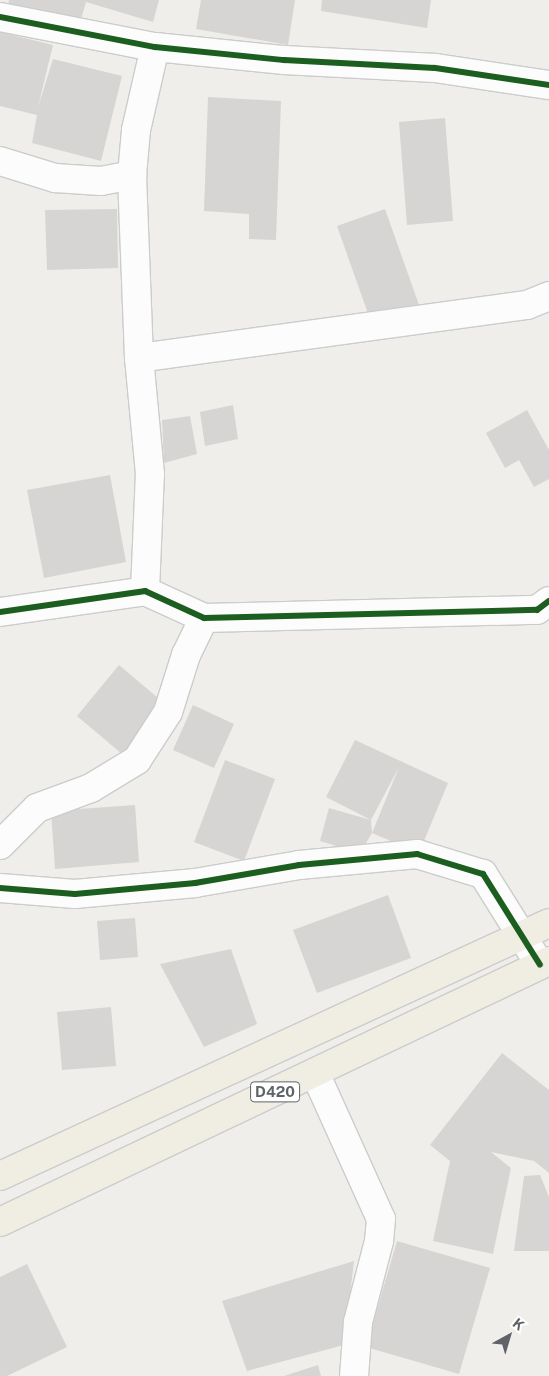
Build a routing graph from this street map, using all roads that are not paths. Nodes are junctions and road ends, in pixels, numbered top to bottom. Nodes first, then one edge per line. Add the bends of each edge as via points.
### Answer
1 (0, 17) edge
2 (155, 47) junction
3 (549, 85) edge
4 (0, 161) edge
5 (132, 175) junction
6 (549, 296) edge
7 (139, 358) junction
8 (145, 591) junction
9 (549, 601) edge
10 (0, 612) edge
11 (204, 618) junction
12 (0, 845) edge
13 (0, 888) edge
14 (549, 923) edge
15 (524, 935) junction
16 (544, 963) edge
17 (314, 1073) junction
18 (0, 1176) edge
19 (0, 1222) edge
20 (354, 1376) edge

1 - 2 street
2 - 3 street via 284,60 435,68
2 - 5 street via 136,130
4 - 5 street via 56,178 101,181
5 - 7 street
6 - 7 street via 527,305
7 - 8 street via 150,474
8 - 10 street
8 - 11 street
9 - 11 street via 537,610
11 - 12 street via 186,655 168,712 137,760 91,788 37,808
13 - 15 street via 74,894 417,854 483,874
14 - 15 highway, D420
15 - 16 street
15 - 18 highway, D420
16 - 17 highway, D420
17 - 19 highway, D420
17 - 20 street via 381,1219 380,1241 358,1322

